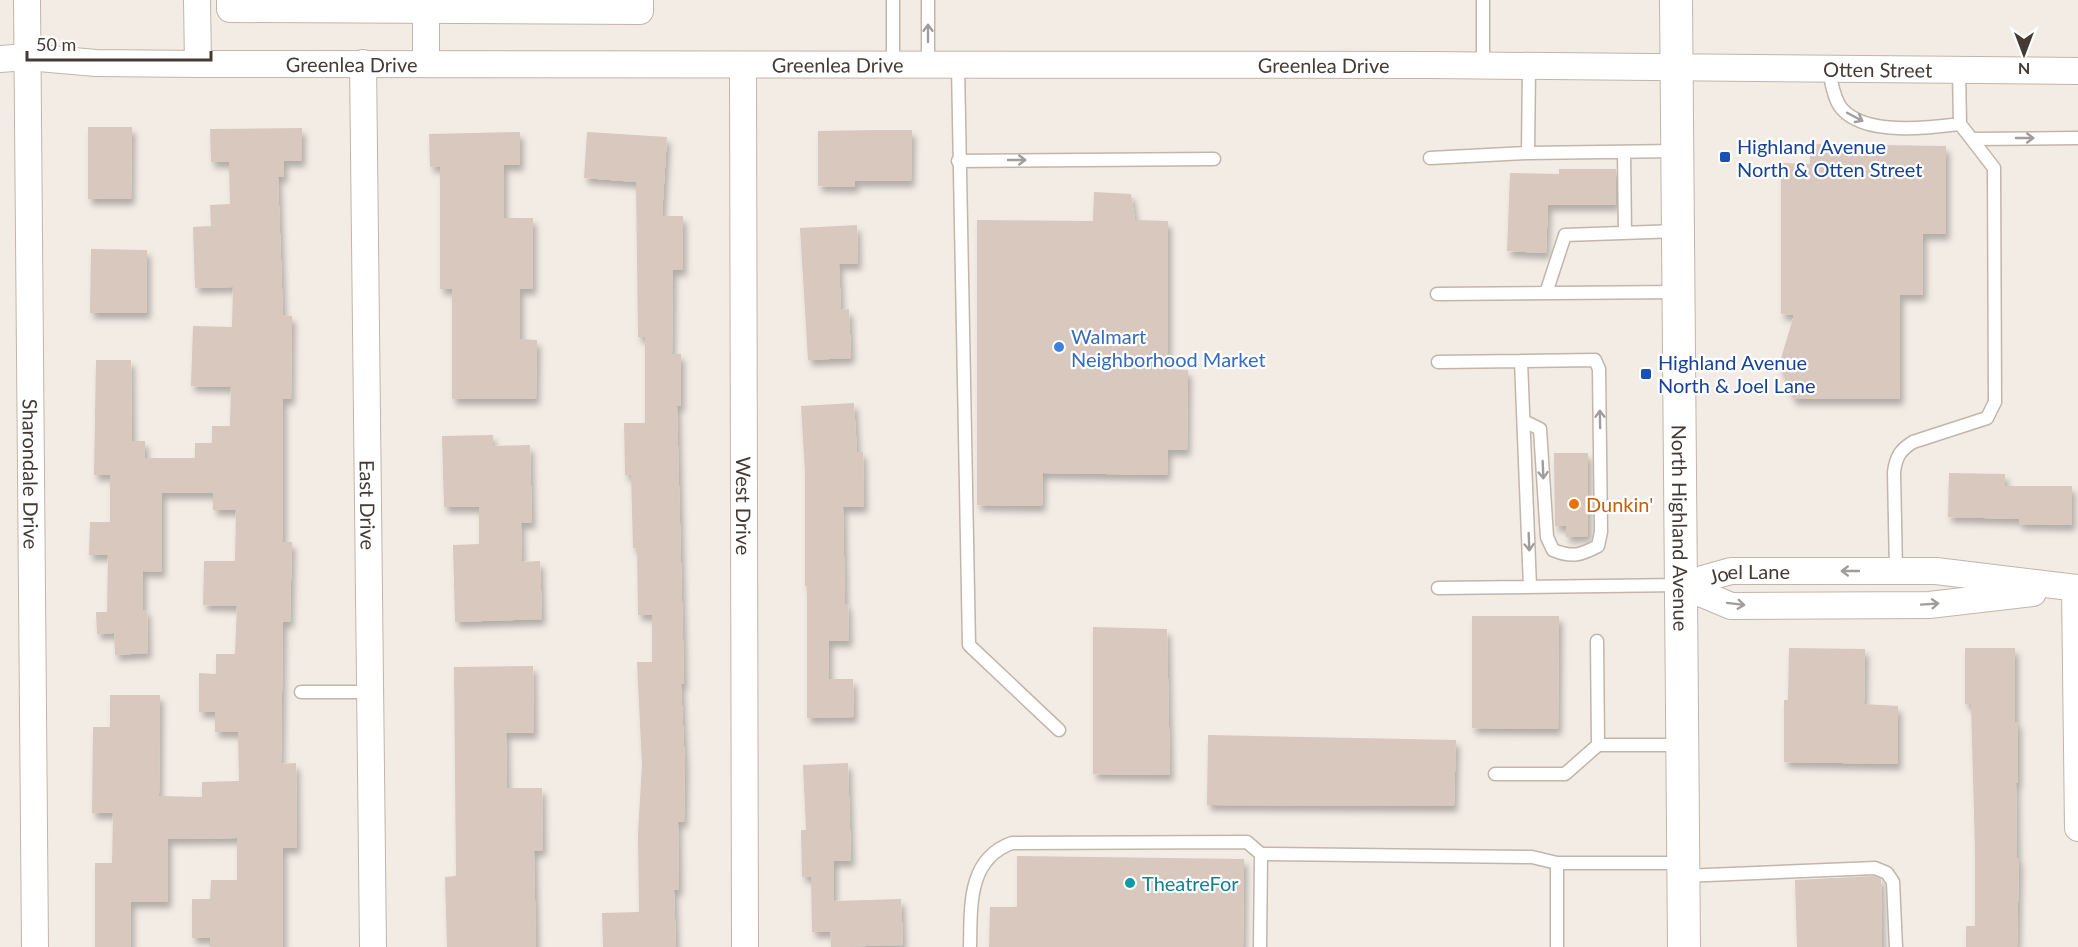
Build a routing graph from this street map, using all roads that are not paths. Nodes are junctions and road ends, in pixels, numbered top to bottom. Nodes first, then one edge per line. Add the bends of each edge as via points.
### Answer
1 (27, 0) edge
2 (197, 0) edge
3 (230, 0) edge
4 (640, 0) edge
5 (893, 0) edge
6 (928, 0) edge
7 (1483, 0) edge
8 (1676, 0) edge
9 (426, 10) junction
10 (27, 57) junction
11 (0, 59) edge
12 (363, 63) junction
13 (426, 63) junction
14 (198, 64) junction
15 (743, 65) junction
16 (893, 65) junction
17 (928, 66) junction
18 (958, 66) junction
19 (1483, 66) junction
20 (1529, 66) junction
21 (1676, 67) junction
22 (1828, 69) junction
23 (1959, 70) junction
24 (2078, 71) edge
25 (1960, 124) junction
26 (2078, 138) edge
27 (1972, 139) junction
28 (1678, 151) junction
29 (1624, 152) junction
30 (1528, 153) junction
31 (1430, 158) dead end
32 (1214, 159) dead end
33 (958, 161) junction
34 (1679, 231) junction
35 (1625, 233) junction
36 (1680, 292) junction
37 (1546, 293) junction
38 (1437, 294) dead end
39 (1521, 361) junction
40 (1438, 362) dead end
41 (1524, 421) junction
42 (1896, 571) junction
43 (1681, 585) junction
44 (1530, 587) junction
45 (1438, 588) dead end
46 (2077, 588) edge
47 (1596, 641) dead end
48 (301, 692) dead end
49 (370, 692) junction
50 (1059, 730) dead end
51 (1598, 745) junction
52 (1682, 745) junction
53 (1495, 774) dead end
54 (2078, 828) edge
55 (1261, 854) junction
56 (1557, 863) junction
57 (1683, 870) junction
58 (35, 947) edge
59 (373, 947) edge
60 (745, 947) edge
61 (970, 947) edge
62 (1260, 947) edge
63 (1557, 947) edge
64 (1684, 947) edge
65 (1896, 947) edge

1 - 10 street, Sharondale Drive
2 - 14 street
3 - 9 street via 230,9
4 - 9 street via 640,11
5 - 16 lane
17 -> 6 lane
7 - 19 lane
8 - 21 street, North Highland Avenue
9 - 13 street
10 - 11 street, Greenlea Drive
10 - 14 street, Greenlea Drive via 96,63
10 - 58 street, Sharondale Drive
12 - 13 street, Greenlea Drive
12 - 14 street, Greenlea Drive
12 - 49 street, East Drive
13 - 15 street, Greenlea Drive
15 - 16 street, Greenlea Drive
15 - 60 street, West Drive
16 - 17 street, Greenlea Drive
17 - 18 street, Greenlea Drive
18 - 19 street, Greenlea Drive
18 - 33 lane
19 - 20 street, Greenlea Drive
20 - 21 street, Greenlea Drive
20 - 30 lane
21 - 22 street, Otten Street
21 - 28 street, North Highland Avenue
22 - 23 street, Otten Street
22 -> 25 lane via 1836,99 1853,117 1876,126 1930,128
23 - 24 street, Otten Street
23 - 25 lane
25 - 27 lane
27 -> 26 lane
27 - 42 lane via 1994,168 1995,402 1987,418 1913,442 1896,458
28 - 29 lane
28 - 34 street, North Highland Avenue
29 - 30 lane
29 - 35 lane
30 - 31 lane
33 -> 32 lane
33 - 50 lane via 969,645
34 - 35 lane
34 - 36 street, North Highland Avenue
35 - 37 lane via 1565,235
36 - 37 lane
36 - 43 street, North Highland Avenue
37 - 38 lane
39 - 40 lane
39 - 41 lane
41 -> 39 lane via 1540,429 1547,537 1553,550 1580,556 1598,546 1601,532 1599,369 1595,360
41 -> 44 lane
42 -> 43 street, Joel Lane via 1731,571
42 - 46 street, Joel Lane via 1936,571
43 - 44 lane
43 -> 46 street, Joel Lane via 1731,606 1929,605
43 - 52 street, North Highland Avenue
44 - 45 lane
46 - 54 street
47 - 51 lane
48 - 49 lane
49 - 59 street, East Drive
51 - 52 lane
51 - 53 lane via 1564,774
52 - 57 street, North Highland Avenue
55 - 56 lane via 1532,857
55 - 61 lane via 1247,842 1012,843 996,848 971,892
55 - 62 lane
56 - 57 lane
56 - 63 lane
57 - 64 street, North Highland Avenue
57 - 65 lane via 1875,868 1887,873 1893,882

